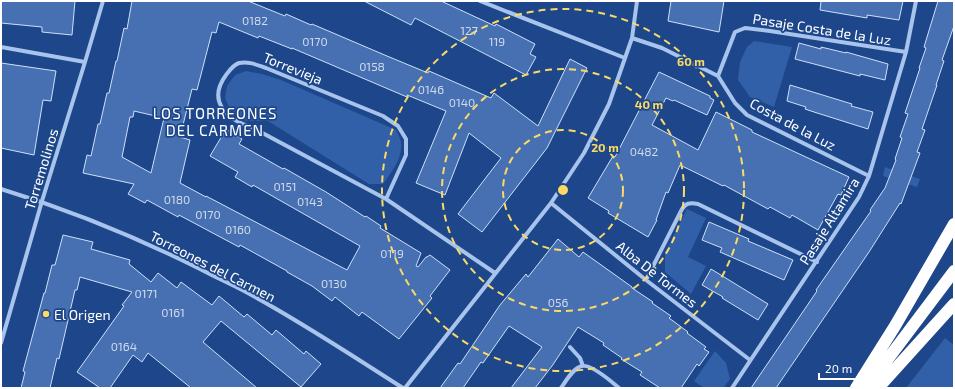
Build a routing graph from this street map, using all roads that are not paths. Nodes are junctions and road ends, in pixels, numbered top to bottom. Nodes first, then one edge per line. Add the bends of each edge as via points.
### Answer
1 (103, 1) edge
2 (483, 1) edge
3 (637, 1) edge
4 (916, 1) edge
5 (632, 38) junction
6 (1, 47) edge
7 (906, 52) junction
8 (625, 58) junction
9 (85, 62) junction
10 (718, 76) junction
11 (870, 176) junction
12 (1, 189) edge
13 (386, 199) junction
14 (42, 201) junction
15 (551, 203) junction
16 (954, 224) edge
17 (817, 262) junction
18 (954, 271) edge
19 (495, 273) junction
20 (646, 280) junction
21 (954, 304) edge
22 (1, 343) edge
23 (570, 347) dead end
24 (750, 360) junction
25 (582, 366) junction
26 (404, 388) edge
27 (561, 388) edge
28 (619, 388) edge
29 (732, 388) edge
30 (856, 388) edge
31 (866, 388) edge
32 (878, 388) edge

1 - 9 street, Torremolinos
2 - 8 street
3 - 5 street
4 - 7 street, Pasaje Altamira
5 - 8 street
5 - 10 street via 662,48
6 - 9 street
7 - 10 street, Pasaje Costa de la Luz via 745,28 735,32
7 - 11 street, Pasaje Altamira
8 - 15 street via 609,104 584,153
9 - 14 street, Torremolinos
10 - 11 street, Costa de la Luz via 735,103 747,115
11 - 17 street, Pasaje Altamira
12 - 14 street, Torreones del Carmen
13 - 13 street, Torrevieja via 239,123 226,113 218,103 218,93 222,81 230,70 238,63 249,62 383,116 398,126 406,140 406,155
13 - 19 street, Torrevieja
14 - 22 street, Torremolinos
14 - 26 street, Torreones del Carmen via 126,234 246,292
15 - 19 street
15 - 20 street, Alba De Tormes
16 - 30 highway
17 - 20 street via 692,202 687,203 681,211
17 - 24 street, Pasaje Altamira
18 - 31 highway
19 - 26 street
20 - 24 street, Alba De Tormes
21 - 32 highway
23 - 25 street via 580,358
24 - 29 street, Pasaje Altamira
25 - 27 street
25 - 28 street via 596,370

